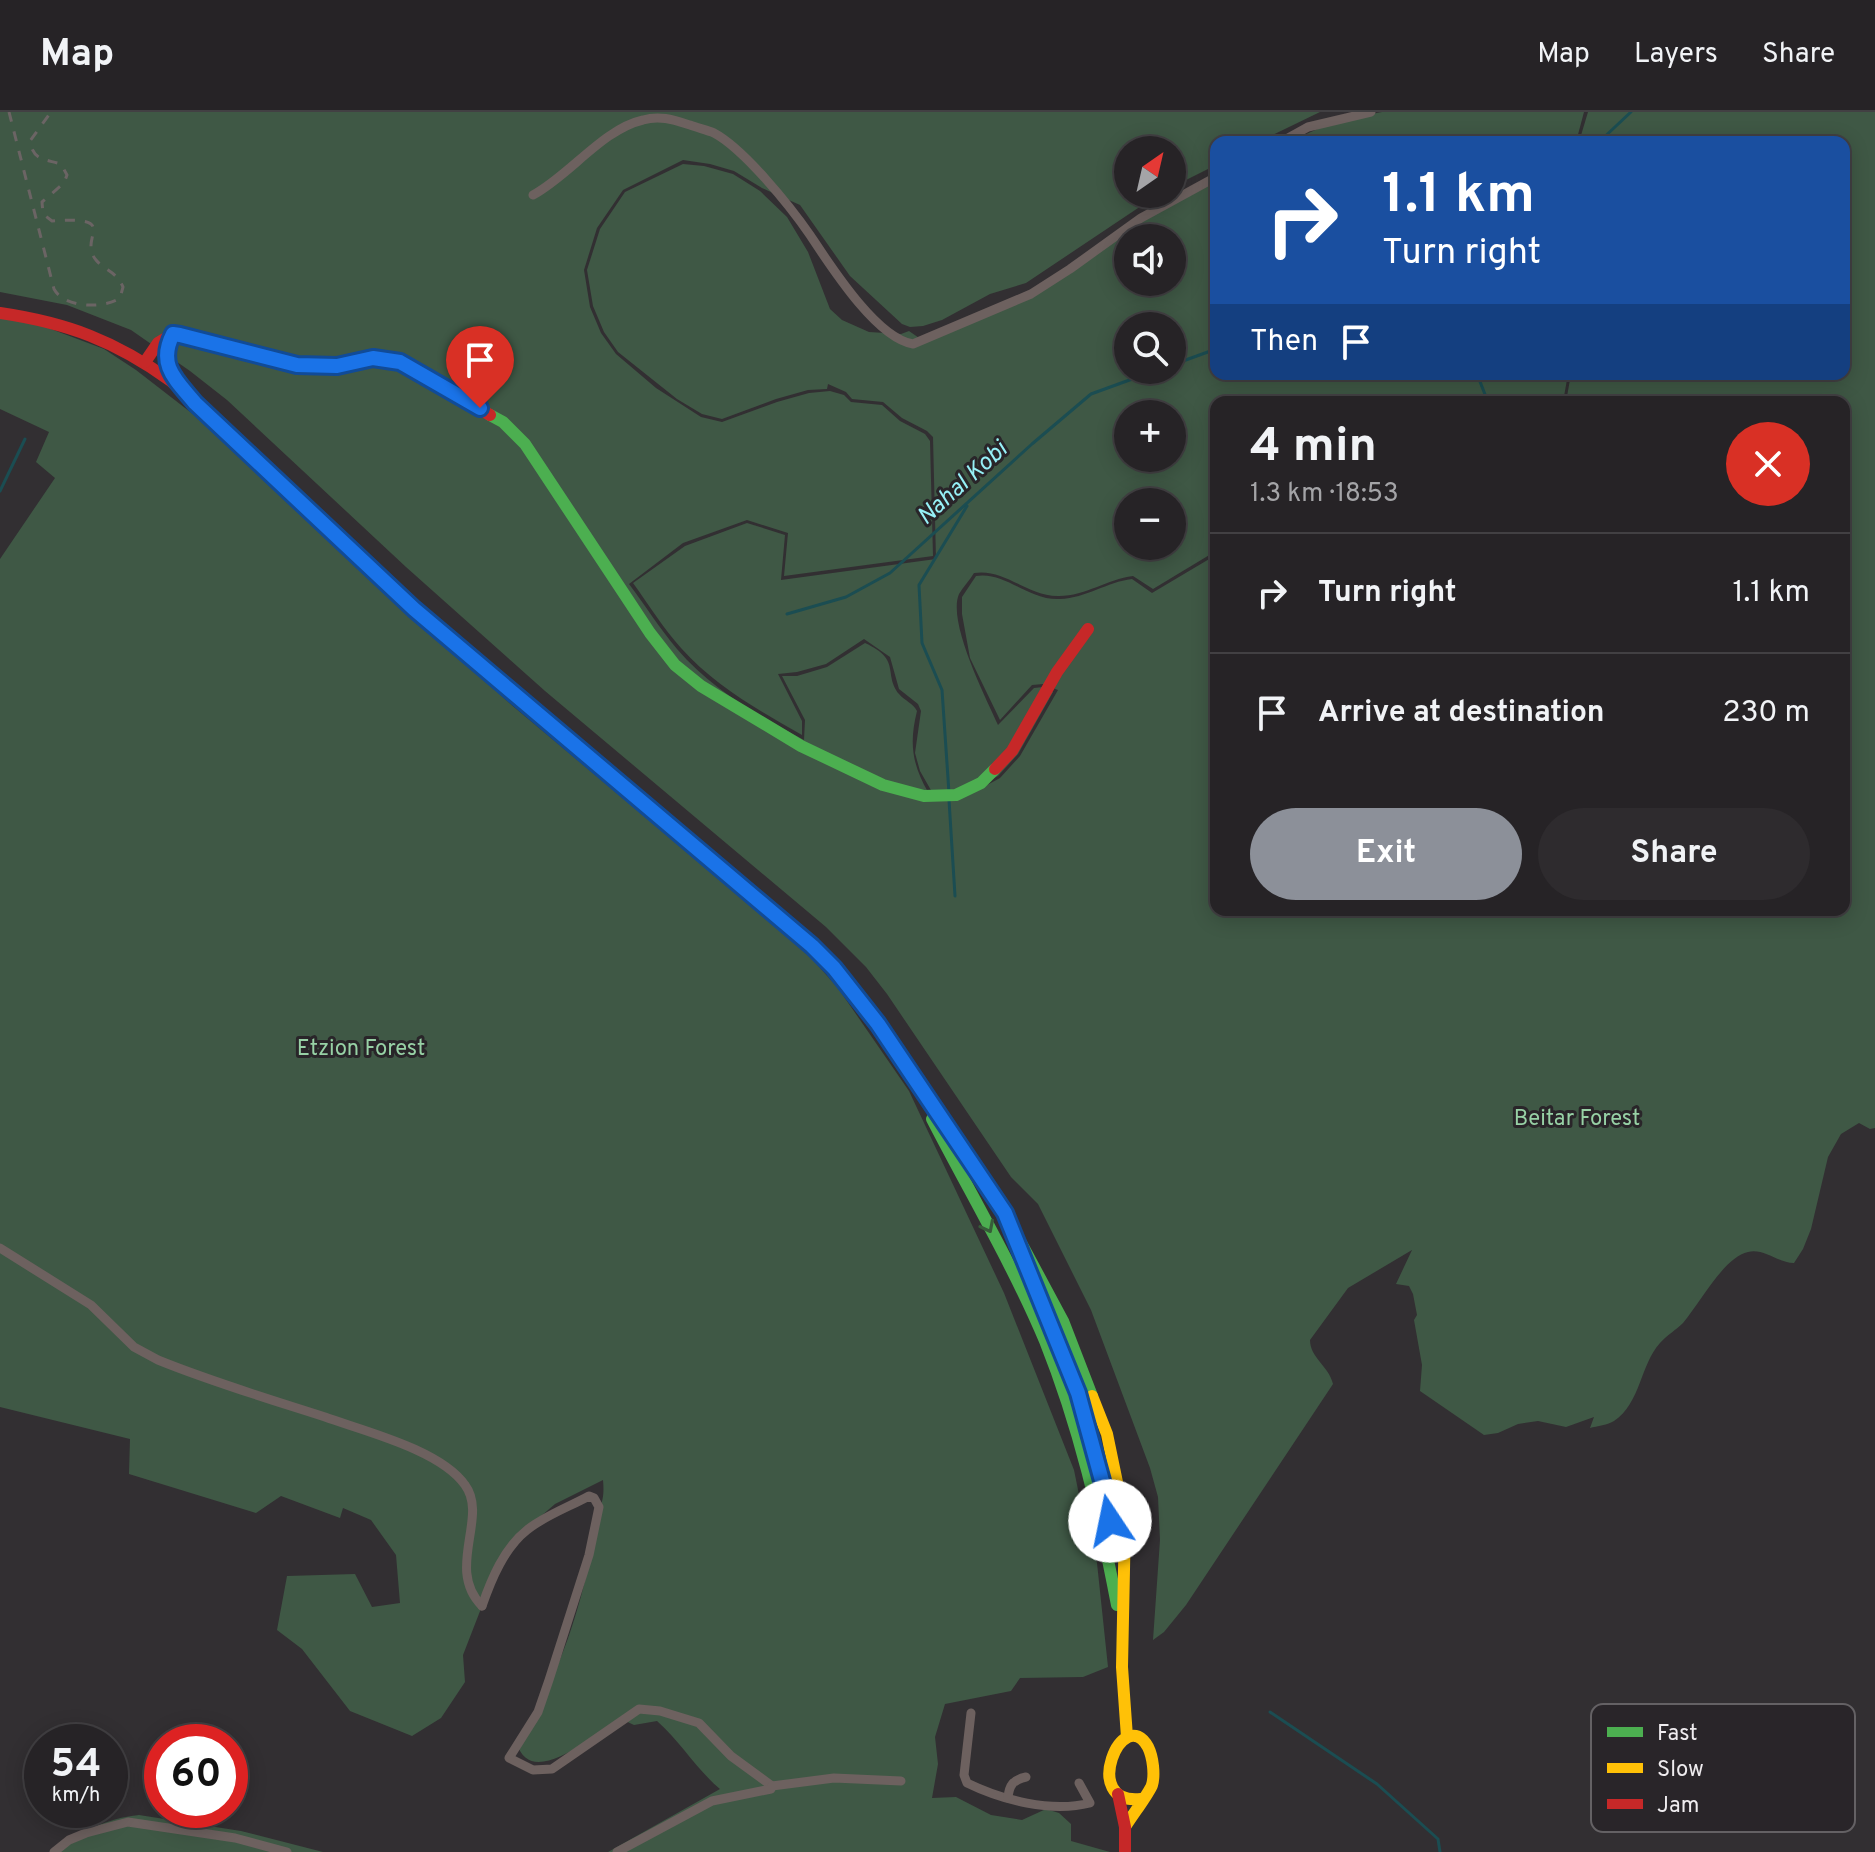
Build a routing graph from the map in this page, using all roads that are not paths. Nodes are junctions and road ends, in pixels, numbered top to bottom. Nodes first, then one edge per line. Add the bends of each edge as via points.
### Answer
1 (1371, 112) edge
2 (1292, 136) edge
3 (1210, 180) edge
4 (533, 195) dead end
5 (0, 313) edge
6 (173, 334) junction
7 (145, 362) junction
8 (195, 403) junction
9 (1088, 629) dead end
10 (900, 1058) junction
11 (0, 1248) edge
12 (1123, 1635) junction
13 (971, 1713) dead end
14 (1127, 1737) junction
15 (1026, 1777) dead end
16 (901, 1781) dead end
17 (1079, 1783) dead end
18 (772, 1786) junction
19 (1118, 1794) junction
20 (1008, 1798) junction
21 (1141, 1799) junction
22 (1125, 1827) junction
23 (54, 1852) edge
24 (287, 1852) edge
25 (617, 1852) edge
26 (1125, 1852) edge

1 - 2 street
3 - 4 street via 1141,218 1031,294 913,344 872,318 742,154 714,133 670,118 641,120 625,126
5 - 7 main road via 74,327
6 - 7 main road via 158,343
6 - 8 main road via 167,345 168,365
6 - 9 main road via 297,365 337,366 373,358 400,362 503,422 525,444 675,665 801,746 883,785 924,796 956,795 981,783 1012,751
7 - 8 main road
8 - 10 main road via 414,609 812,946
10 -> 12 main road via 1031,1310 1094,1498
10 - 12 main road via 1005,1213 1078,1393 1107,1499 1124,1603
11 - 18 street via 91,1305 134,1347 158,1360 398,1442 451,1469 468,1488 472,1510 466,1582 482,1606 492,1578 526,1530 594,1498 599,1507 589,1555 549,1680 538,1712 509,1758 533,1770 552,1769 639,1709 649,1709 699,1723 731,1756
12 - 14 main road
13 - 20 street via 967,1783
14 - 19 main road via 1113,1746 1110,1759
14 - 21 main road via 1143,1741 1151,1753 1152,1786
15 - 20 street via 1009,1786
16 - 18 street via 834,1778
17 - 20 street via 1090,1803 1075,1807
18 - 25 street via 712,1801
19 - 21 main road via 1126,1800
19 - 22 main road
21 - 22 main road
22 - 26 main road
23 - 24 street via 86,1833 128,1822 235,1838

